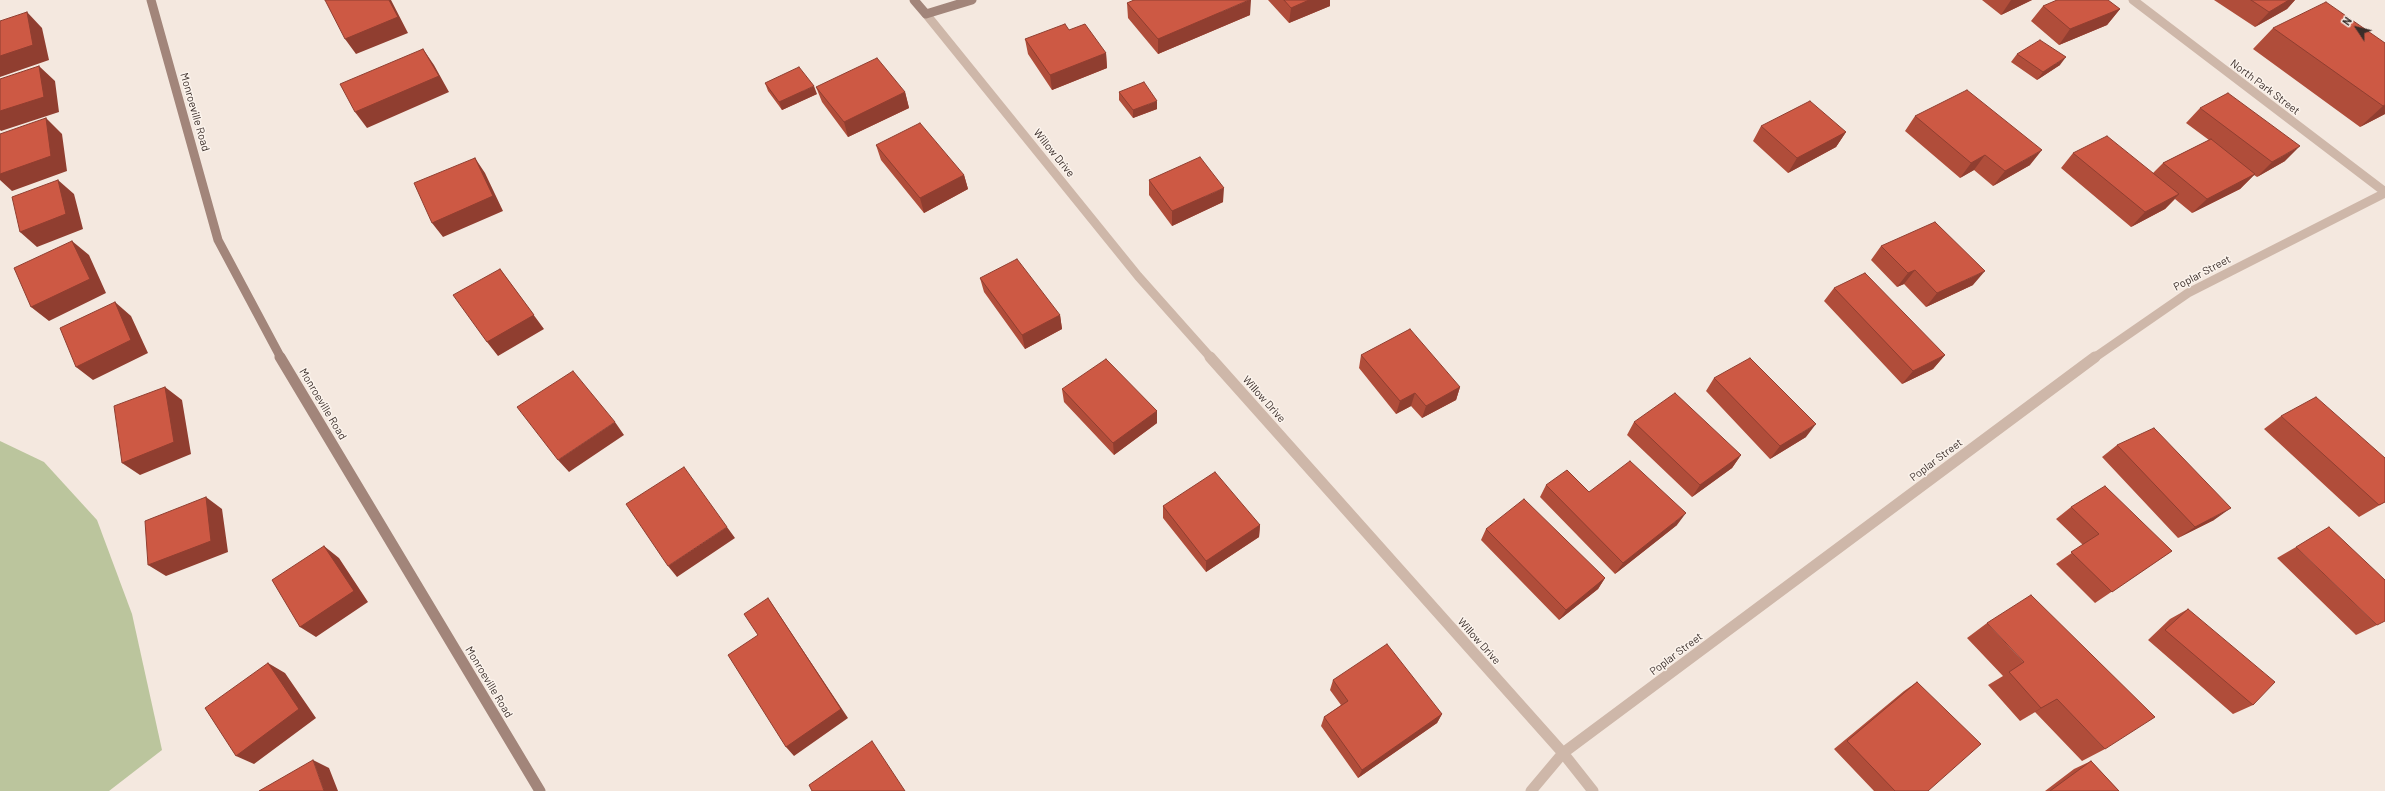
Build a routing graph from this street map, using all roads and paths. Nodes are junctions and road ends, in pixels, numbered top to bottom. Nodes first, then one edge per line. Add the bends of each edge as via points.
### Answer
1 (152, 0) edge
2 (914, 0) edge
3 (972, 0) edge
4 (2133, 0) edge
5 (926, 14) junction
6 (2385, 192) edge
7 (1563, 753) junction
8 (540, 791) edge
9 (1531, 791) edge
10 (1593, 791) edge

1 - 8 main road, Monroeville Road via 218,240 280,356
2 - 5 main road
3 - 5 main road
4 - 6 street, North Park Street
5 - 7 street, Willow Drive via 1138,276
6 - 7 street, Poplar Street via 2188,293 2168,306 2110,346
7 - 9 street, Poplar Street
7 - 10 street, Willow Drive

